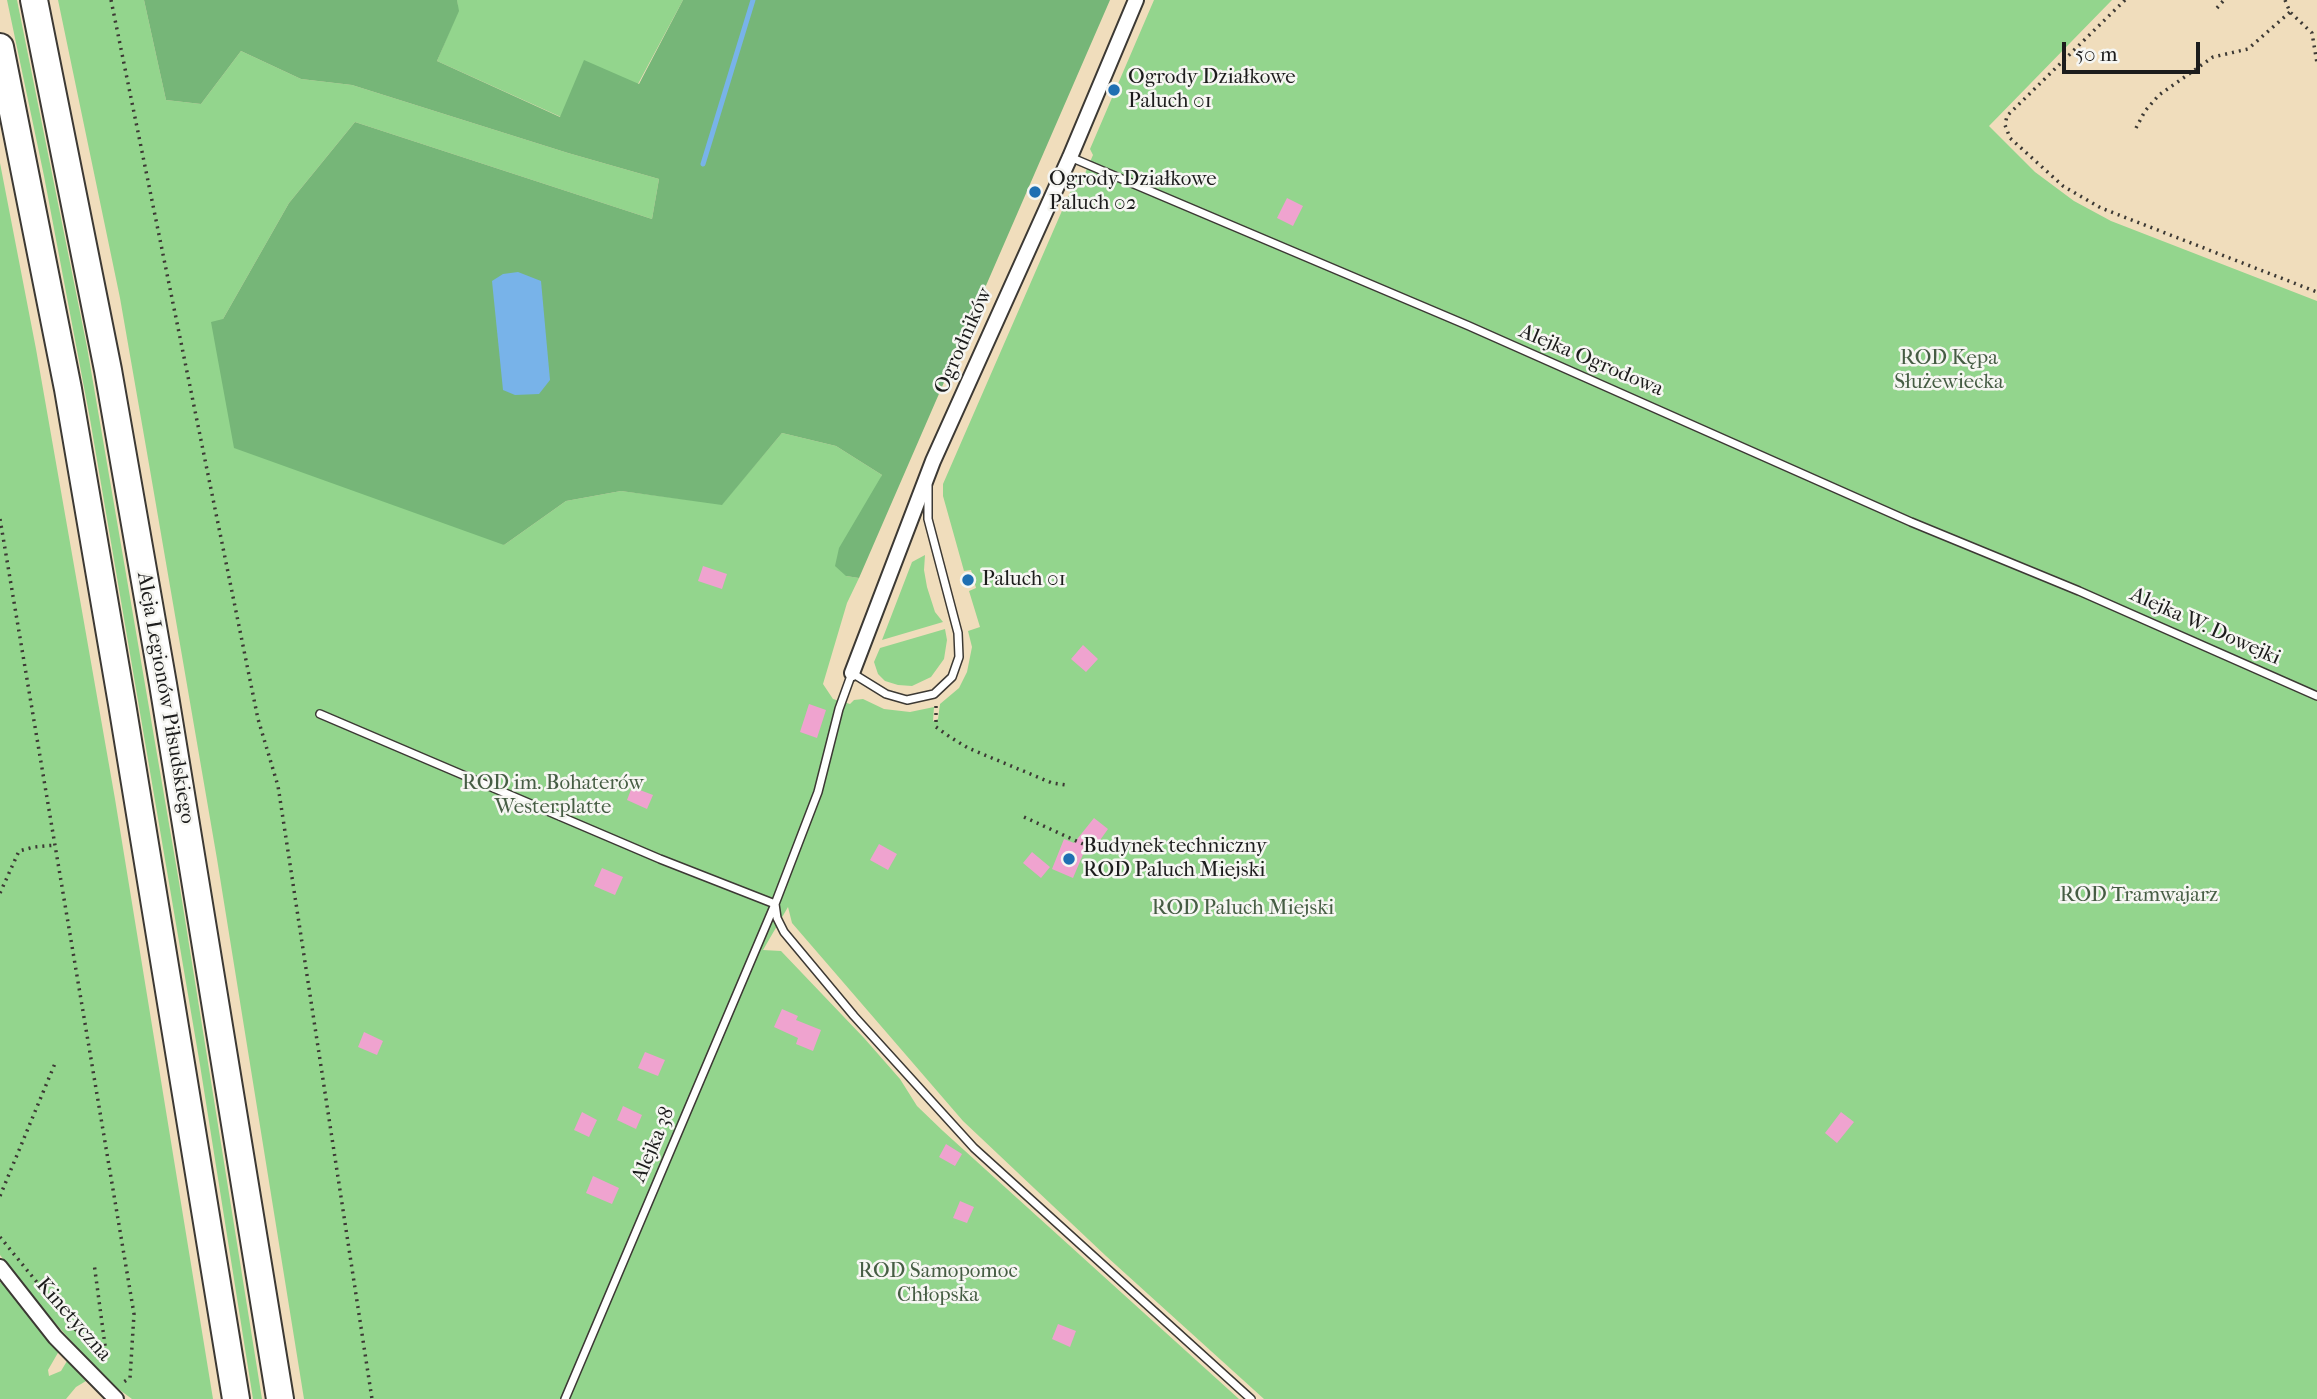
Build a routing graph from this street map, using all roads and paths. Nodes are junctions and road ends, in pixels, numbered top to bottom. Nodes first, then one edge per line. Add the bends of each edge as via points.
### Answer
1 (34, 0) edge
2 (111, 0) edge
3 (1136, 0) edge
4 (2124, 0) edge
5 (2224, 0) edge
6 (2286, 0) edge
7 (2217, 8) dead end
8 (2290, 12) junction
9 (0, 47) edge
10 (2317, 63) edge
11 (2136, 128) dead end
12 (1070, 157) junction
13 (2317, 292) edge
14 (933, 461) junction
15 (0, 519) edge
16 (2079, 591) joint
17 (852, 673) junction
18 (2317, 696) edge
19 (841, 704) joint
20 (320, 714) dead end
21 (935, 720) dead end
22 (1066, 785) dead end
23 (1024, 817) dead end
24 (1083, 844) dead end
25 (56, 845) junction
26 (0, 892) edge
27 (775, 904) junction
28 (56, 1061) dead end
29 (0, 1196) edge
30 (0, 1237) edge
31 (94, 1263) dead end
32 (0, 1267) edge
33 (113, 1396) edge
34 (236, 1399) edge
35 (280, 1399) edge
36 (372, 1399) edge
37 (565, 1399) edge
38 (1251, 1399) edge

1 - 35 highway, Aleja Legionów Piłsudskiego via 113,397
2 - 36 path via 258,719 278,786
3 - 12 street, Ogrodników
4 - 13 path via 2007,116 2010,138 2063,186 2101,208
5 - 7 path
6 - 8 path
8 - 10 path via 2312,33
8 - 11 path via 2248,49 2213,57 2159,95
9 - 34 highway, Aleja Legionów Piłsudskiego via 70,402
12 - 14 street, Ogrodników
12 - 16 lane, Alejka Ogrodowa
14 - 17 street, Ogrodników
14 - 17 lane via 928,519 958,634 959,657 952,677 934,694 907,700 886,694
15 - 25 path
16 - 18 lane, Alejka W. Dowejki
17 - 19 lane, Ogrodników
19 - 27 lane, Alejka 38 via 818,792
20 - 27 lane
21 - 22 path via 936,727 968,748
23 - 24 path
25 - 26 path via 19,851
25 - 33 path via 134,1314 130,1378
27 - 37 lane, Alejka 38
27 - 38 lane via 784,932 974,1148
28 - 29 path
30 - 31 path via 93,1351 101,1354 106,1353
32 - 33 street, Kinetyczna via 55,1336

